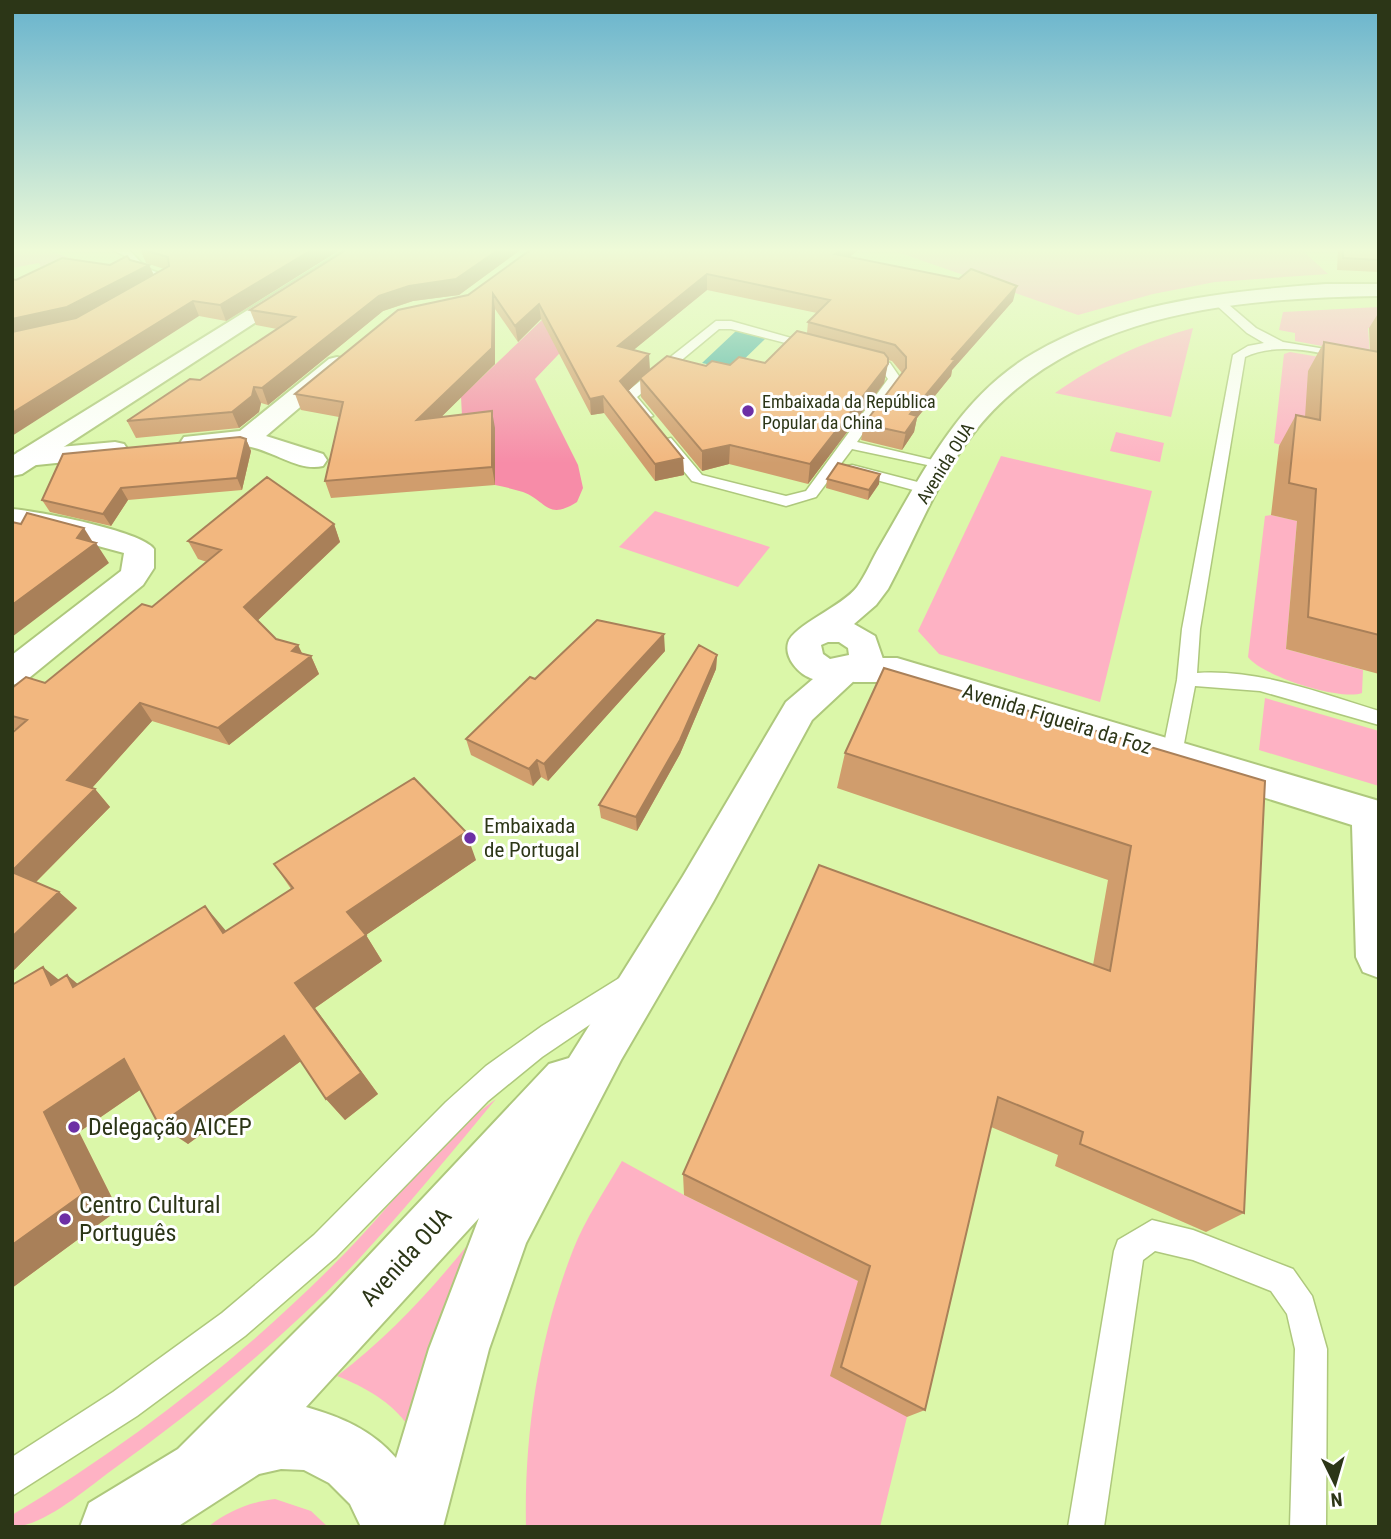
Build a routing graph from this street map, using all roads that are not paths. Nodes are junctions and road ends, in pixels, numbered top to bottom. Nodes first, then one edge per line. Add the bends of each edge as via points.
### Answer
1 (247, 320) edge
2 (1135, 320) edge
3 (1240, 320) edge
4 (1283, 345) junction
5 (351, 353) edge
6 (1379, 362) edge
7 (247, 438) junction
8 (848, 444) junction
9 (164, 446) edge
10 (137, 448) edge
11 (314, 460) dead end
12 (20, 463) edge
13 (833, 465) junction
14 (941, 466) junction
15 (928, 489) junction
16 (12, 518) edge
17 (866, 597) junction
18 (815, 645) junction
19 (855, 657) junction
20 (12, 673) edge
21 (1187, 680) junction
22 (799, 711) junction
23 (1379, 718) edge
24 (1172, 754) junction
25 (1375, 816) edge
26 (1379, 957) edge
27 (645, 974) junction
28 (604, 1043) junction
29 (12, 1478) edge
30 (172, 1495) edge
31 (113, 1527) edge
32 (396, 1527) edge
33 (409, 1527) edge
34 (1086, 1527) edge
35 (1308, 1527) edge

1 - 12 street
2 - 14 street, Avenida OUA via 1056,351 1022,371 988,399 961,430
3 - 4 lane via 1250,333
4 - 6 lane
4 - 21 lane via 1255,347 1239,355 1191,629
5 - 7 street
7 - 9 street
7 - 11 street
8 - 13 lane
8 - 13 lane via 895,379 886,366 720,324 630,396 692,474 712,484 776,500 796,500 811,494
8 - 14 lane
10 - 12 street
13 - 15 lane
14 - 15 street, Avenida OUA
15 - 17 street, Avenida OUA
16 - 20 street via 129,544 139,549 142,558 132,578
17 - 18 street, Avenida OUA
17 - 19 street, Avenida OUA
18 - 19 street, Avenida Figueira da Foz via 822,670
18 - 22 street, Avenida OUA
19 - 22 street, Avenida OUA
19 - 24 street, Avenida Figueira da Foz
21 - 23 lane via 1247,681
21 - 24 lane
22 - 27 street, Avenida OUA
24 - 25 street, Avenida Figueira da Foz
25 - 26 street
27 - 28 street, Avenida OUA
27 - 29 lane via 529,1050 478,1091 303,1266 203,1348
28 - 30 street, Avenida OUA via 350,1319
28 - 33 street, Avenida OUA via 502,1231 459,1349
30 - 31 street
30 - 32 street via 233,1451 262,1440 290,1437 342,1452 364,1469
34 - 35 lane via 1129,1251 1152,1235 1193,1245 1282,1280 1301,1307 1311,1349

